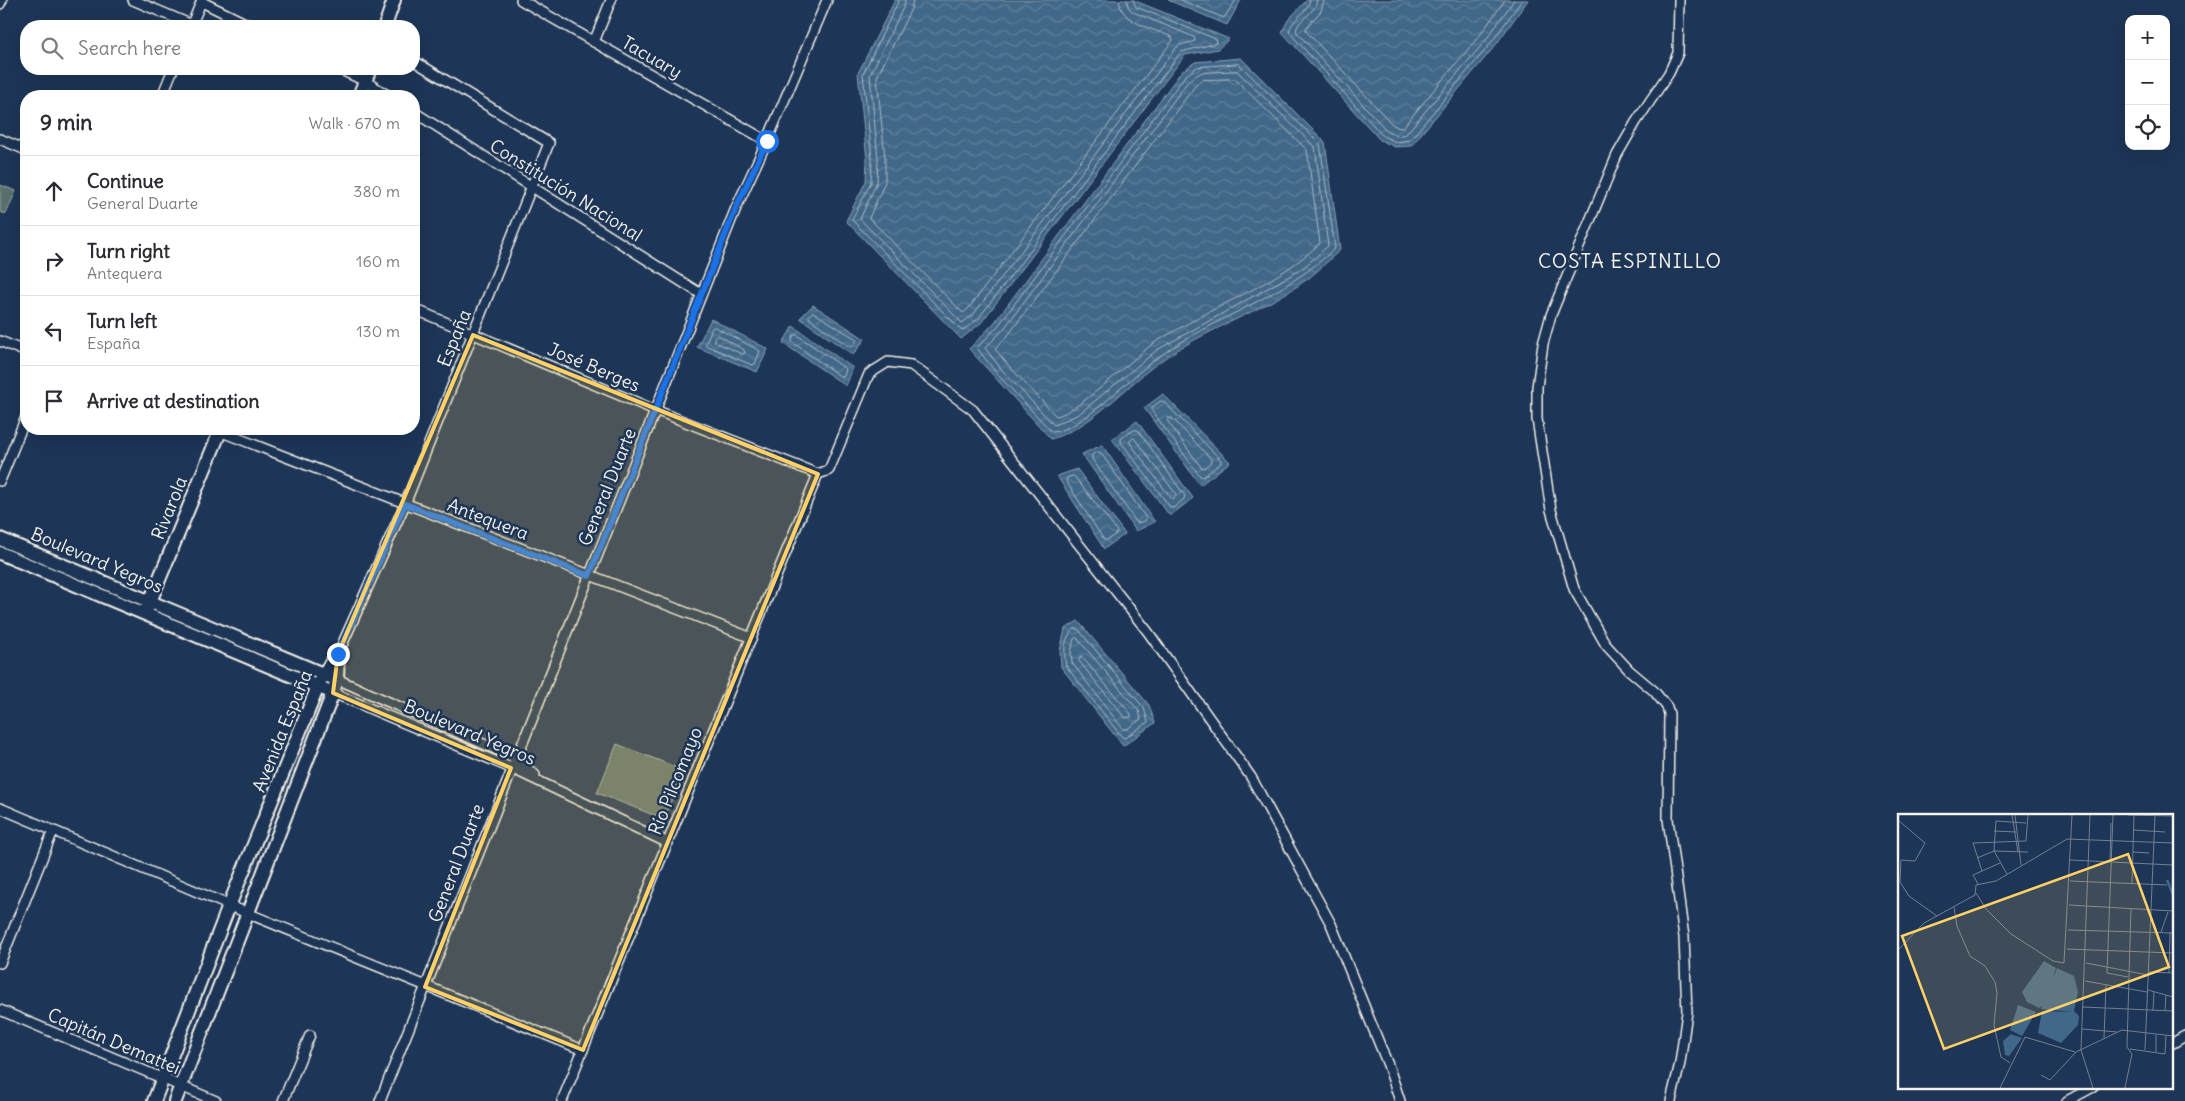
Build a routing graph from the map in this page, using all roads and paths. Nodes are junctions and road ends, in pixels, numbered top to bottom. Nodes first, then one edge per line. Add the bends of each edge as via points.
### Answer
1 (2, 0) edge
2 (133, 0) edge
3 (394, 0) edge
4 (521, 0) edge
5 (611, 0) edge
6 (827, 0) edge
7 (1679, 0) edge
8 (202, 1) edge
9 (0, 4) edge
10 (179, 20) edge
11 (193, 20) edge
12 (239, 20) edge
13 (387, 20) edge
14 (594, 42) junction
15 (420, 65) edge
16 (171, 75) edge
17 (352, 75) edge
18 (368, 75) edge
19 (365, 81) junction
20 (164, 90) edge
21 (362, 90) edge
22 (379, 90) edge
23 (420, 116) edge
24 (0, 139) edge
25 (767, 141) junction
26 (20, 147) edge
27 (532, 188) junction
28 (701, 294) junction
29 (420, 312) edge
30 (473, 335) junction
31 (0, 341) edge
32 (20, 349) edge
33 (655, 410) junction
34 (20, 432) edge
35 (216, 435) edge
36 (231, 435) edge
37 (818, 474) junction
38 (0, 481) edge
39 (405, 504) junction
40 (0, 539) edge
41 (0, 553) edge
42 (589, 576) junction
43 (150, 601) junction
44 (145, 614) junction
45 (752, 638) junction
46 (338, 654) junction
47 (323, 674) junction
48 (337, 680) junction
49 (318, 687) junction
50 (332, 693) junction
51 (515, 758) junction
52 (511, 768) junction
53 (542, 782) junction
54 (0, 808) edge
55 (53, 831) junction
56 (668, 843) junction
57 (229, 906) junction
58 (247, 913) junction
59 (0, 963) edge
60 (425, 987) junction
61 (0, 1010) edge
62 (310, 1035) dead end
63 (2185, 1036) edge
64 (2172, 1043) edge
65 (583, 1050) junction
66 (162, 1079) junction
67 (181, 1086) junction
68 (2091, 1088) edge
69 (154, 1101) edge
70 (175, 1101) edge
71 (216, 1101) edge
72 (283, 1101) edge
73 (380, 1101) edge
74 (562, 1101) edge
75 (1400, 1101) edge
76 (1671, 1101) edge
77 (2067, 1101) edge

1 - 9 street
2 - 10 street
3 - 13 street
4 - 14 street, Tacuary
5 - 14 street
6 - 25 street, General Duarte
7 - 76 street via 1678,53 1669,73 1617,155 1551,315 1537,387 1537,419 1551,510 1574,588 1606,645 1658,695 1669,714 1668,819 1684,937 1687,1012
8 - 11 street
8 - 12 street
14 - 25 street, Tacuary
15 - 27 street, España via 549,143
16 - 20 street
17 - 19 street
18 - 19 street
19 - 21 street
19 - 22 street
23 - 27 street, Constitución Nacional
24 - 26 street
25 - 28 street, General Duarte
27 - 28 street, Constitución Nacional
27 - 30 street, España
28 - 33 street, General Duarte
29 - 30 street, José Berges
30 - 33 street, José Berges
30 - 39 street, España
31 - 32 street
33 - 37 street, José Berges
33 - 42 street, General Duarte
34 - 38 street
35 - 43 street, Rivarola
36 - 39 street, Antequera
37 - 45 street, Río Pilcomayo
37 - 75 street via 829,470 870,374 888,362 911,365 974,410 1148,632 1251,777 1331,924
39 - 42 street, Antequera
39 - 46 street, España
40 - 43 street, Boulevard Yegros
41 - 44 street, Boulevard Yegros
42 - 45 street, Antequera
42 - 51 street, General Duarte
43 - 44 street, Rivarola
43 - 47 street, Boulevard Yegros
44 - 49 street, Boulevard Yegros
45 - 56 street, Río Pilcomayo
46 - 47 street, Avenida España
46 - 48 street, Avenida España
47 - 48 street, Boulevard Yegros
47 - 49 street, Avenida España
48 - 50 street, Avenida España
48 - 51 street, Boulevard Yegros
49 - 50 street, Boulevard Yegros
49 - 57 street, Avenida España
50 - 52 street, Boulevard Yegros
50 - 58 street, Avenida España
51 - 52 street, General Duarte
51 - 53 street, Boulevard Yegros
52 - 53 street, Boulevard Yegros
52 - 60 street, General Duarte
53 - 56 street
54 - 55 street
55 - 57 street
55 - 59 street
56 - 65 street, Río Pilcomayo
57 - 58 street
57 - 66 street, Avenida España
58 - 60 street
58 - 67 street, Avenida España
60 - 65 street
60 - 73 street, General Duarte
61 - 66 street, Capitán Demattei
62 - 72 street
63 - 64 street
65 - 74 street, Río Pilcomayo
66 - 67 street, Capitán Demattei
66 - 69 street, Avenida España
67 - 70 street, Avenida España
67 - 71 street, Capitán Demattei
68 - 77 street

